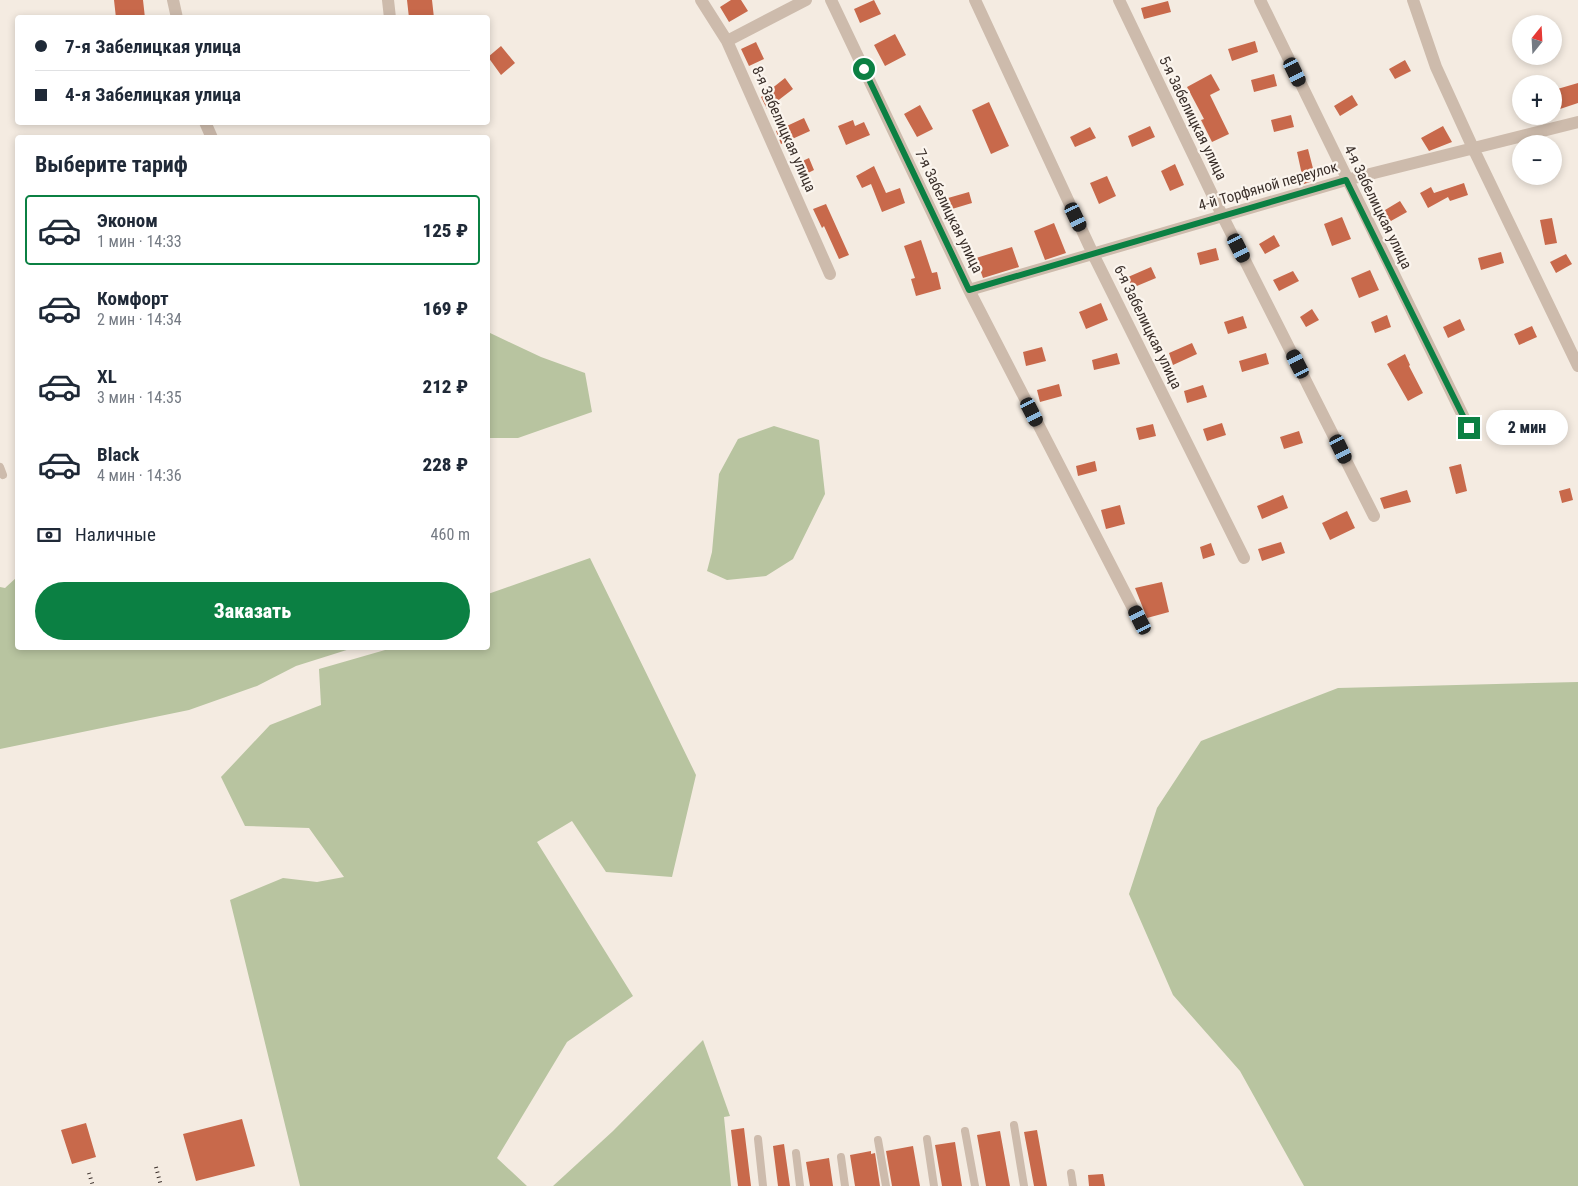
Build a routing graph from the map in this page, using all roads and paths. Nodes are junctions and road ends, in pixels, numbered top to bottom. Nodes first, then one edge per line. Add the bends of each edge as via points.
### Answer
1 (174, 0) edge
2 (388, 0) edge
3 (701, 0) edge
4 (806, 0) edge
5 (831, 0) edge
6 (975, 0) edge
7 (1119, 0) edge
8 (1260, 0) edge
9 (1413, 0) edge
10 (176, 15) edge
11 (390, 15) edge
12 (727, 41) junction
13 (1578, 122) edge
14 (1473, 148) junction
15 (1346, 180) junction
16 (1222, 215) junction
17 (1093, 254) junction
18 (830, 274) dead end
19 (969, 290) junction
20 (1578, 366) edge
21 (1469, 428) dead end
22 (0, 467) edge
23 (3, 475) dead end
24 (1374, 516) dead end
25 (1244, 558) dead end
26 (1140, 620) dead end
27 (1014, 1125) dead end
28 (965, 1130) dead end
29 (758, 1139) dead end
30 (878, 1140) dead end
31 (927, 1140) dead end
32 (796, 1153) dead end
33 (841, 1157) dead end
34 (1071, 1173) dead end
35 (763, 1186) edge
36 (800, 1186) edge
37 (845, 1186) edge
38 (886, 1186) edge
39 (934, 1186) edge
40 (976, 1186) edge
41 (1024, 1186) edge
42 (1073, 1186) edge

1 - 10 street
2 - 11 street
3 - 12 street, 8-я Забелицкая улица
4 - 12 street
5 - 19 street, 7-я Забелицкая улица
6 - 17 street, 6-я Забелицкая улица
7 - 16 street, 5-я Забелицкая улица
8 - 15 street, 4-я Забелицкая улица
9 - 14 street via 1436,67
12 - 18 street, 8-я Забелицкая улица
13 - 14 street, 4-й Торфяной переулок
14 - 15 street, 4-й Торфяной переулок
14 - 20 street
15 - 16 street, 4-й Торфяной переулок
15 - 21 street, 4-я Забелицкая улица
16 - 17 street, 4-й Торфяной переулок
16 - 24 street, 5-я Забелицкая улица
17 - 19 street, 4-й Торфяной переулок
17 - 25 street, 6-я Забелицкая улица
19 - 26 street, 7-я Забелицкая улица
22 - 23 lane
27 - 41 lane
28 - 40 lane
29 - 35 lane
30 - 38 lane
31 - 39 lane
32 - 36 lane
33 - 37 lane
34 - 42 lane

